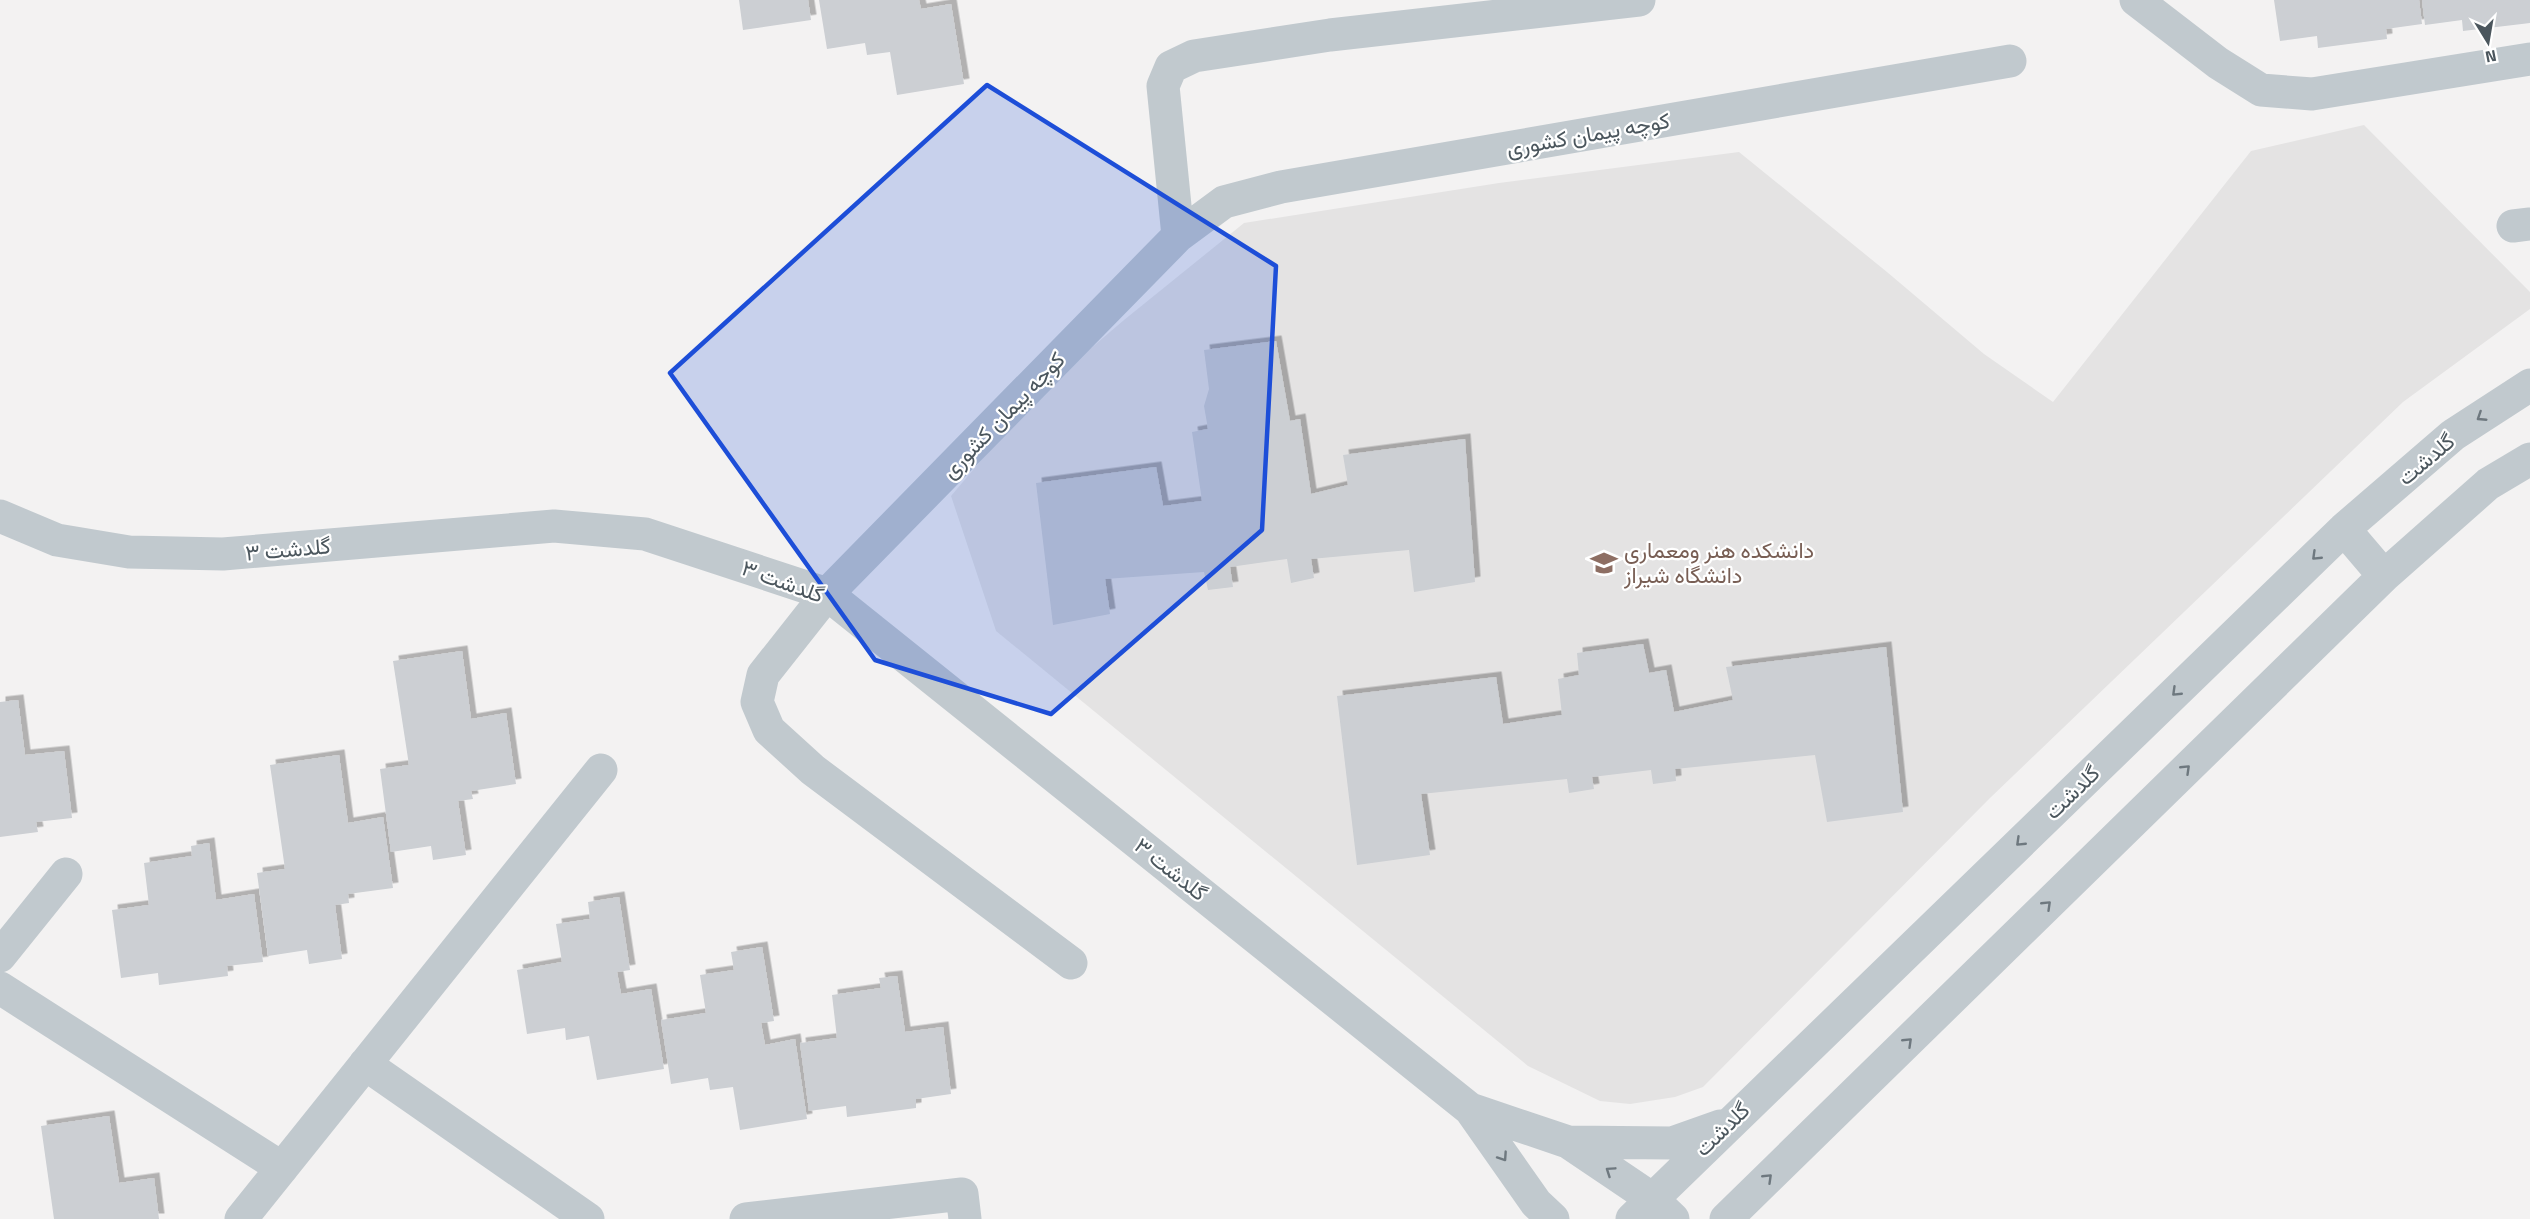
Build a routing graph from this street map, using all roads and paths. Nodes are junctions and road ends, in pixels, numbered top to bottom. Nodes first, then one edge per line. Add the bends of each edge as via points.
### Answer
1 (1639, 0) edge
2 (2136, 0) edge
3 (2530, 58) edge
4 (2010, 62) dead end
5 (1178, 236) junction
6 (2530, 385) edge
7 (2530, 459) edge
8 (0, 516) edge
9 (2344, 529) junction
10 (2384, 576) junction
11 (827, 594) junction
12 (601, 770) dead end
13 (66, 874) dead end
14 (0, 956) edge
15 (1071, 963) dead end
16 (0, 988) edge
17 (365, 1064) junction
18 (1470, 1108) junction
19 (1730, 1122) junction
20 (1568, 1142) junction
21 (282, 1168) junction
22 (1652, 1212) edge
23 (1543, 1214) edge
24 (241, 1219) edge
25 (588, 1219) edge
26 (747, 1219) edge
27 (965, 1219) edge
28 (1726, 1219) edge

1 - 5 street via 1330,35 1194,56 1171,68 1163,86
2 - 3 street via 2218,63 2261,90 2312,94
4 - 5 street, کوچه پیمان کشوری via 1281,187 1224,202
5 - 11 street, کوچه پیمان کشوری
6 -> 9 street, گلدشت via 2453,435
7 - 10 street via 2488,484
8 - 11 street, گلدشت ۳ via 57,540 129,552 223,554 554,526 645,534
9 - 10 street
9 -> 19 street, گلدشت
28 -> 10 street
11 - 15 street, کوچه پیمان کشوری via 763,675 757,702 770,730 813,770
11 - 18 street, گلدشت ۳
12 - 17 street
13 - 14 street
16 - 21 street
17 - 21 street
17 - 25 street
18 - 20 street
18 -> 23 street
19 - 20 street via 1672,1143
19 - 22 street, گلدشت
22 -> 20 street
21 - 24 street
26 - 27 street via 962,1194

